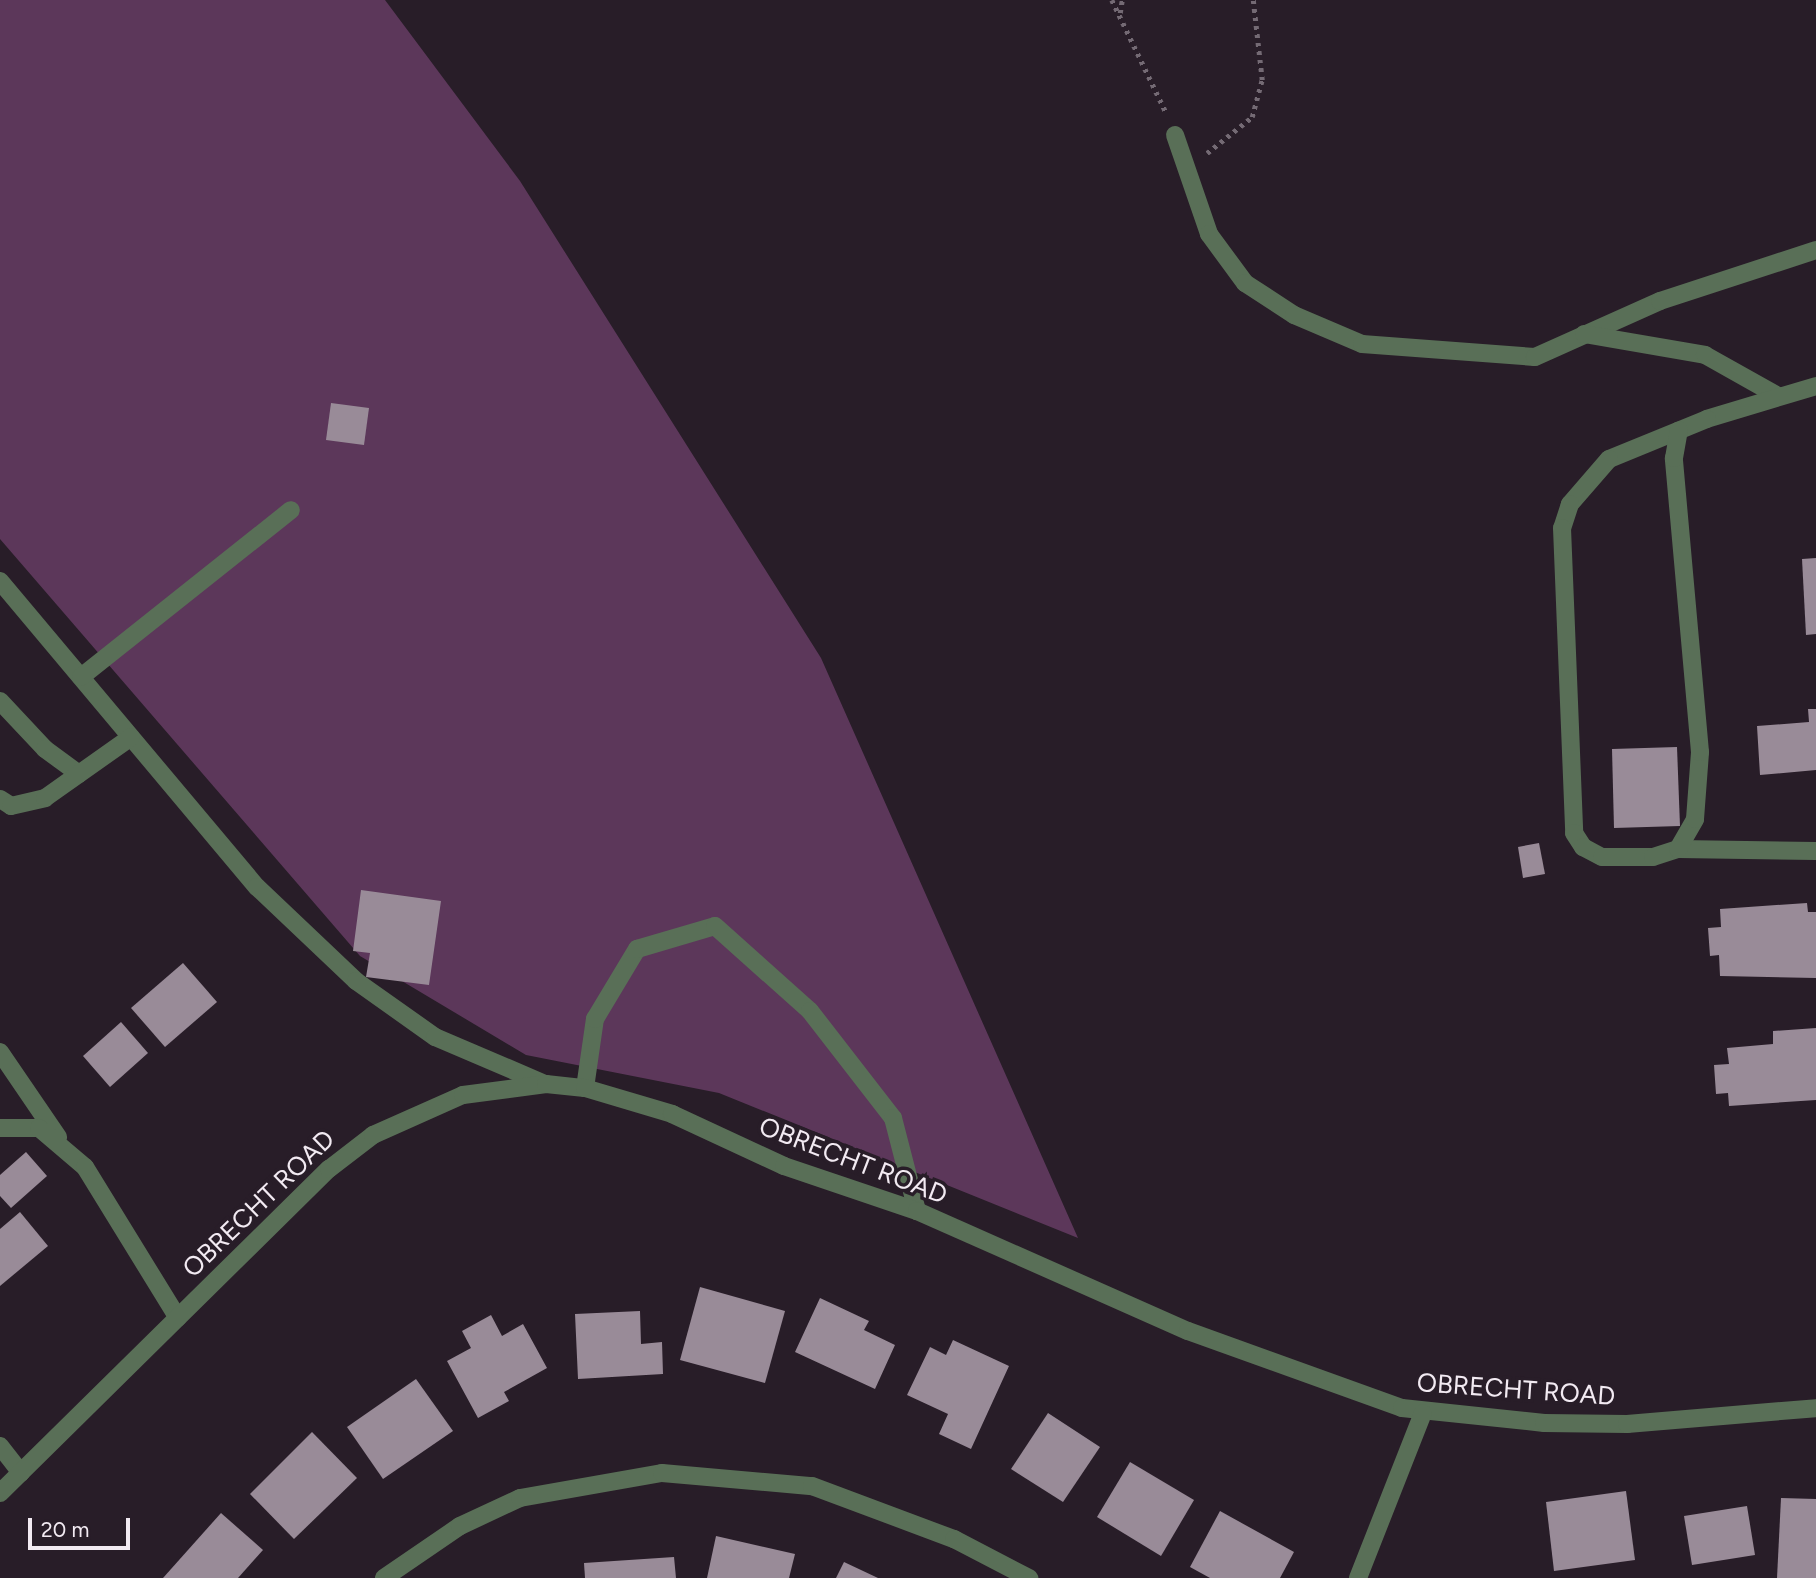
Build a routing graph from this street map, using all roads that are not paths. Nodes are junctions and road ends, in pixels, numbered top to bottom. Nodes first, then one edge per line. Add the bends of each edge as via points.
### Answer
1 (1175, 135) road end
2 (1816, 250) edge
3 (1584, 334) junction
4 (1816, 386) edge
5 (1779, 396) junction
6 (1679, 430) junction
7 (291, 510) dead end
8 (0, 581) edge
9 (81, 677) junction
10 (0, 701) edge
11 (131, 737) junction
12 (79, 774) junction
13 (0, 799) edge
14 (1678, 849) junction
15 (1816, 851) edge
16 (0, 1052) edge
17 (546, 1084) junction
18 (585, 1088) junction
19 (0, 1129) edge
20 (64, 1145) junction
21 (916, 1211) junction
22 (178, 1318) junction
23 (1816, 1408) edge
24 (1423, 1413) junction
25 (0, 1446) edge
26 (22, 1473) junction
27 (0, 1493) edge
28 (384, 1578) edge
29 (1029, 1578) edge
30 (1358, 1578) edge

1 - 3 street via 1209,234 1245,283 1294,315 1362,344 1446,353 1535,357
2 - 3 street via 1660,301
3 - 5 street via 1705,355
4 - 5 street
5 - 6 street
6 - 14 street via 1674,458 1700,752 1695,819
6 - 14 street via 1592,471 1562,528 1574,833 1602,857 1653,857
7 - 9 street
8 - 9 street
9 - 11 street
10 - 12 street via 45,749
11 - 12 street
11 - 17 street via 257,887 388,1007 435,1037
12 - 13 street via 29,804
14 - 15 street
16 - 20 street
17 - 18 street, OBRECHT ROAD
17 - 22 street, OBRECHT ROAD via 463,1094 373,1135 329,1169
18 - 21 street, OBRECHT ROAD via 672,1114 784,1166
18 - 21 street via 595,1019 637,949 715,926 810,1010 892,1118
19 - 20 street via 39,1128
20 - 22 street via 85,1167
21 - 24 street, OBRECHT ROAD via 1188,1331 1320,1382
22 - 26 street, OBRECHT ROAD
23 - 24 street, OBRECHT ROAD via 1627,1424
24 - 30 street
25 - 26 street
26 - 27 street, OBRECHT ROAD
28 - 29 street via 460,1526 520,1498 662,1473 737,1475 825,1490 954,1539

